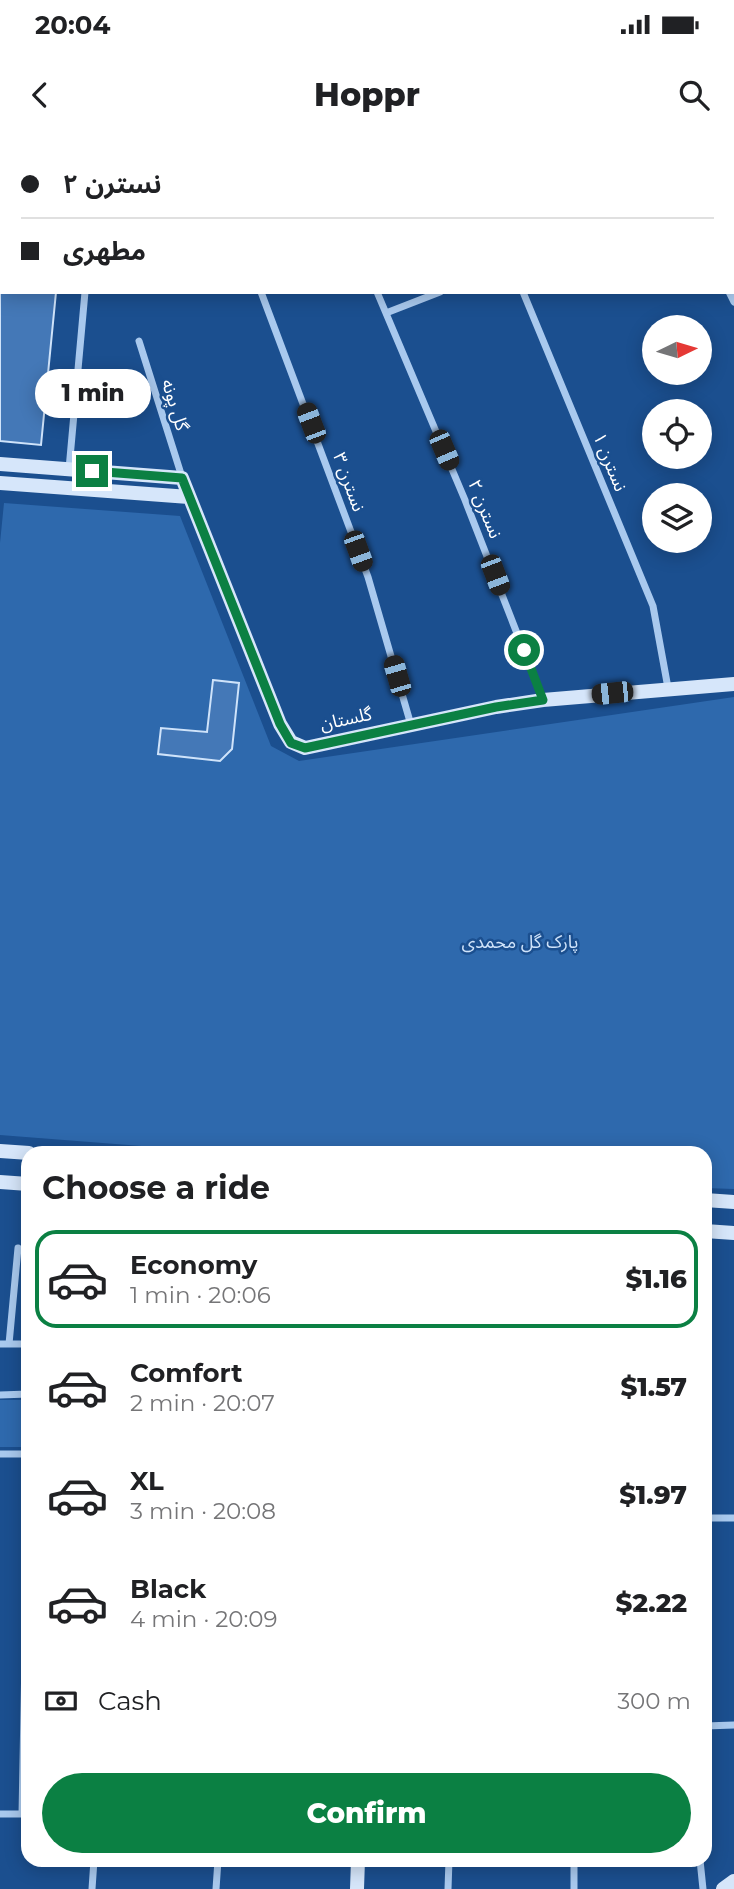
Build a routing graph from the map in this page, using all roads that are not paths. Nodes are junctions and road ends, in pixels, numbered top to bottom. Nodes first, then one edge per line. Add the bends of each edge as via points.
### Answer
1 (85, 294) edge
2 (262, 294) edge
3 (378, 294) edge
4 (435, 294) edge
5 (524, 294) edge
6 (386, 313) junction
7 (139, 341) dead end
8 (0, 464) edge
9 (69, 470) junction
10 (182, 478) junction
11 (0, 483) edge
12 (189, 497) junction
13 (734, 684) edge
14 (668, 688) junction
15 (543, 700) junction
16 (411, 725) junction
17 (0, 1151) edge
18 (21, 1152) edge
19 (0, 1182) edge
20 (21, 1184) edge
21 (712, 1200) edge
22 (734, 1202) edge
23 (712, 1231) edge
24 (734, 1233) edge
25 (18, 1248) dead end
26 (9, 1344) junction
27 (21, 1344) edge
28 (0, 1345) edge
29 (21, 1394) edge
30 (0, 1395) edge
31 (0, 1454) edge
32 (21, 1454) edge
33 (712, 1518) edge
34 (734, 1518) edge
35 (712, 1726) edge
36 (734, 1726) edge
37 (0, 1814) edge
38 (21, 1814) edge
39 (93, 1867) edge
40 (218, 1867) edge
41 (358, 1867) edge
42 (449, 1867) edge
43 (575, 1867) edge
44 (701, 1867) edge
45 (734, 1881) edge
46 (92, 1889) edge
47 (216, 1889) edge
48 (357, 1889) edge
49 (448, 1889) edge
50 (574, 1889) edge
51 (703, 1889) edge
52 (723, 1889) edge

1 - 9 street
2 - 16 street, نسترن ۳ via 368,577
3 - 6 street, نسترن ۲
4 - 6 street
5 - 14 street, نسترن ۱ via 653,606
6 - 15 street, نسترن ۲
7 - 10 street, گل پونه
8 - 9 street
9 - 10 street
10 - 12 street, گلستان
11 - 12 street
12 - 16 street, گلستان via 291,743 305,748
13 - 14 street, گلستان
14 - 15 street, گلستان
15 - 16 street, گلستان
17 - 18 street
19 - 20 street
21 - 22 street
23 - 24 street
25 - 26 street
26 - 27 street
26 - 28 street
29 - 30 street
31 - 32 street
33 - 34 street
35 - 36 street
37 - 38 street
39 - 46 street
40 - 47 street
41 - 48 street
42 - 49 street
43 - 50 street
44 - 51 street
45 - 52 street

